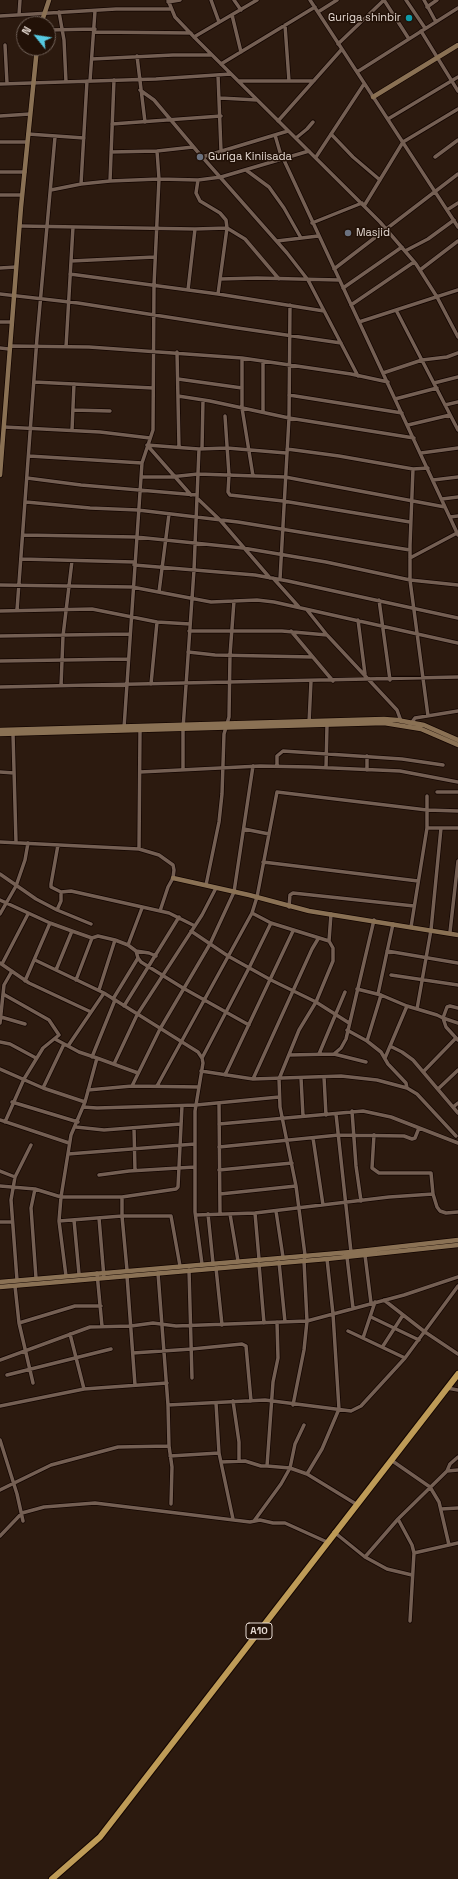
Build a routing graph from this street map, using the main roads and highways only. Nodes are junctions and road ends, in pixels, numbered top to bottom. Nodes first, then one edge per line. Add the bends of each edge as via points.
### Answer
1 (49, 0) edge
2 (43, 16) edge
3 (458, 45) edge
4 (37, 56) edge
5 (373, 97) road end
6 (2, 411) edge
7 (0, 475) edge
8 (401, 722) junction
9 (309, 724) junction
10 (411, 724) junction
11 (183, 727) junction
12 (0, 730) edge
13 (0, 734) edge
14 (458, 740) edge
15 (458, 745) edge
16 (174, 878) road end
17 (458, 935) edge
18 (458, 1240) edge
19 (458, 1245) edge
20 (259, 1261) junction
21 (0, 1282) edge
22 (0, 1287) edge
23 (458, 1374) edge
24 (52, 1879) edge

1 - 2 main road
3 - 5 main road
4 - 6 main road
6 - 7 main road via 4,427
8 - 9 main road
8 - 9 main road via 384,719
8 - 10 main road
9 - 11 main road
10 - 14 main road via 434,729
10 - 15 main road
11 - 12 main road
11 - 13 main road via 140,731
16 - 17 main road via 289,907
18 - 20 main road
19 - 20 main road via 304,1261
20 - 21 main road
20 - 22 main road via 216,1268
23 - 24 highway, A10 via 100,1837

